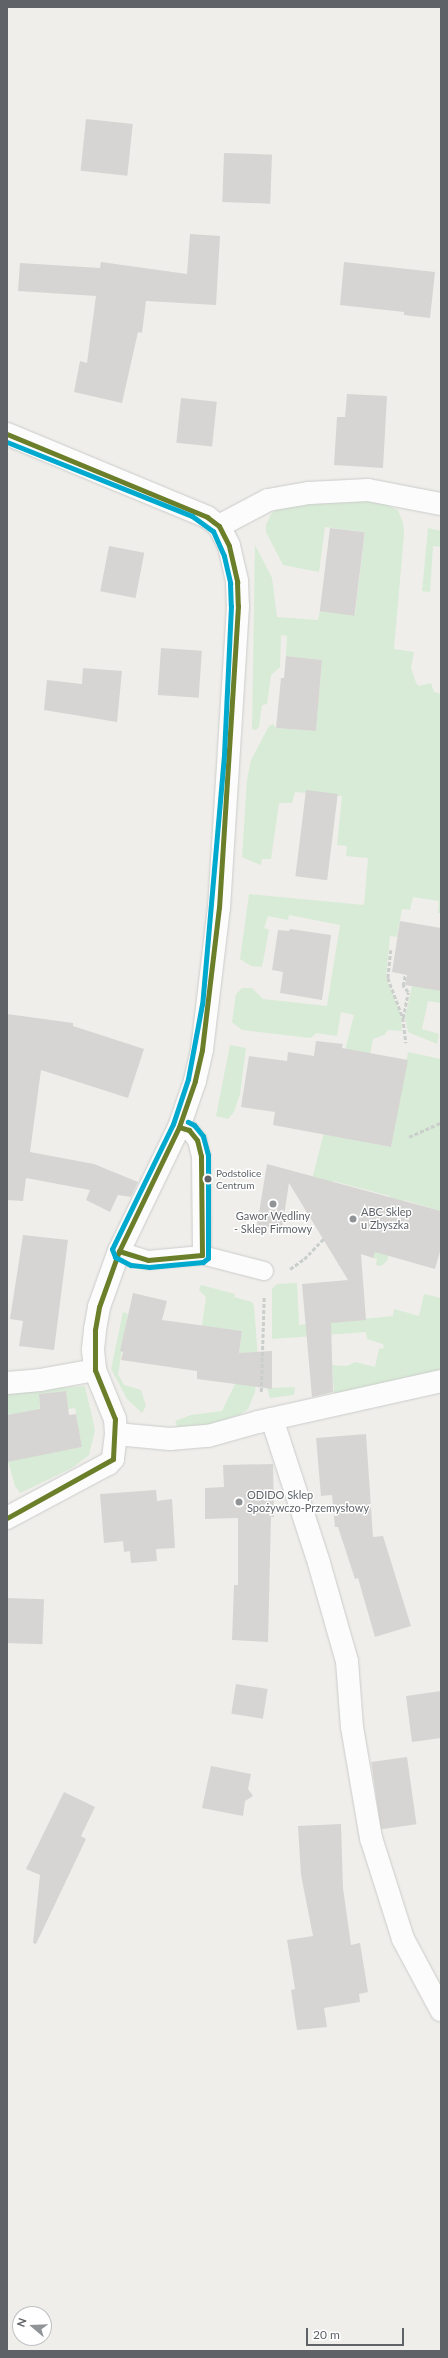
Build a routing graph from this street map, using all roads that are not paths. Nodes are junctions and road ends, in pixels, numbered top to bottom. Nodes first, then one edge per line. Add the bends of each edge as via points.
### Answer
1 (7, 434) edge
2 (441, 504) edge
3 (219, 526) junction
4 (179, 1127) junction
5 (119, 1251) junction
6 (202, 1255) junction
7 (264, 1271) dead end
8 (95, 1370) junction
9 (441, 1381) edge
10 (7, 1383) edge
11 (272, 1419) junction
12 (116, 1434) junction
13 (7, 1518) edge
14 (441, 2010) edge

1 - 3 street via 195,510
2 - 3 street via 368,490 309,493 268,500
3 - 4 street via 231,554 238,592 230,762 209,1006 195,1081
4 - 5 street
4 - 6 lane via 190,1130 197,1140 202,1156
5 - 6 lane via 148,1260
5 - 8 street via 99,1308 93,1350
6 - 7 lane
8 - 10 street
8 - 12 street via 110,1404
9 - 11 street
11 - 12 street via 208,1436 170,1439
11 - 14 street via 319,1563 346,1661 352,1727 371,1838 403,1939
12 - 13 street via 113,1459 108,1464

